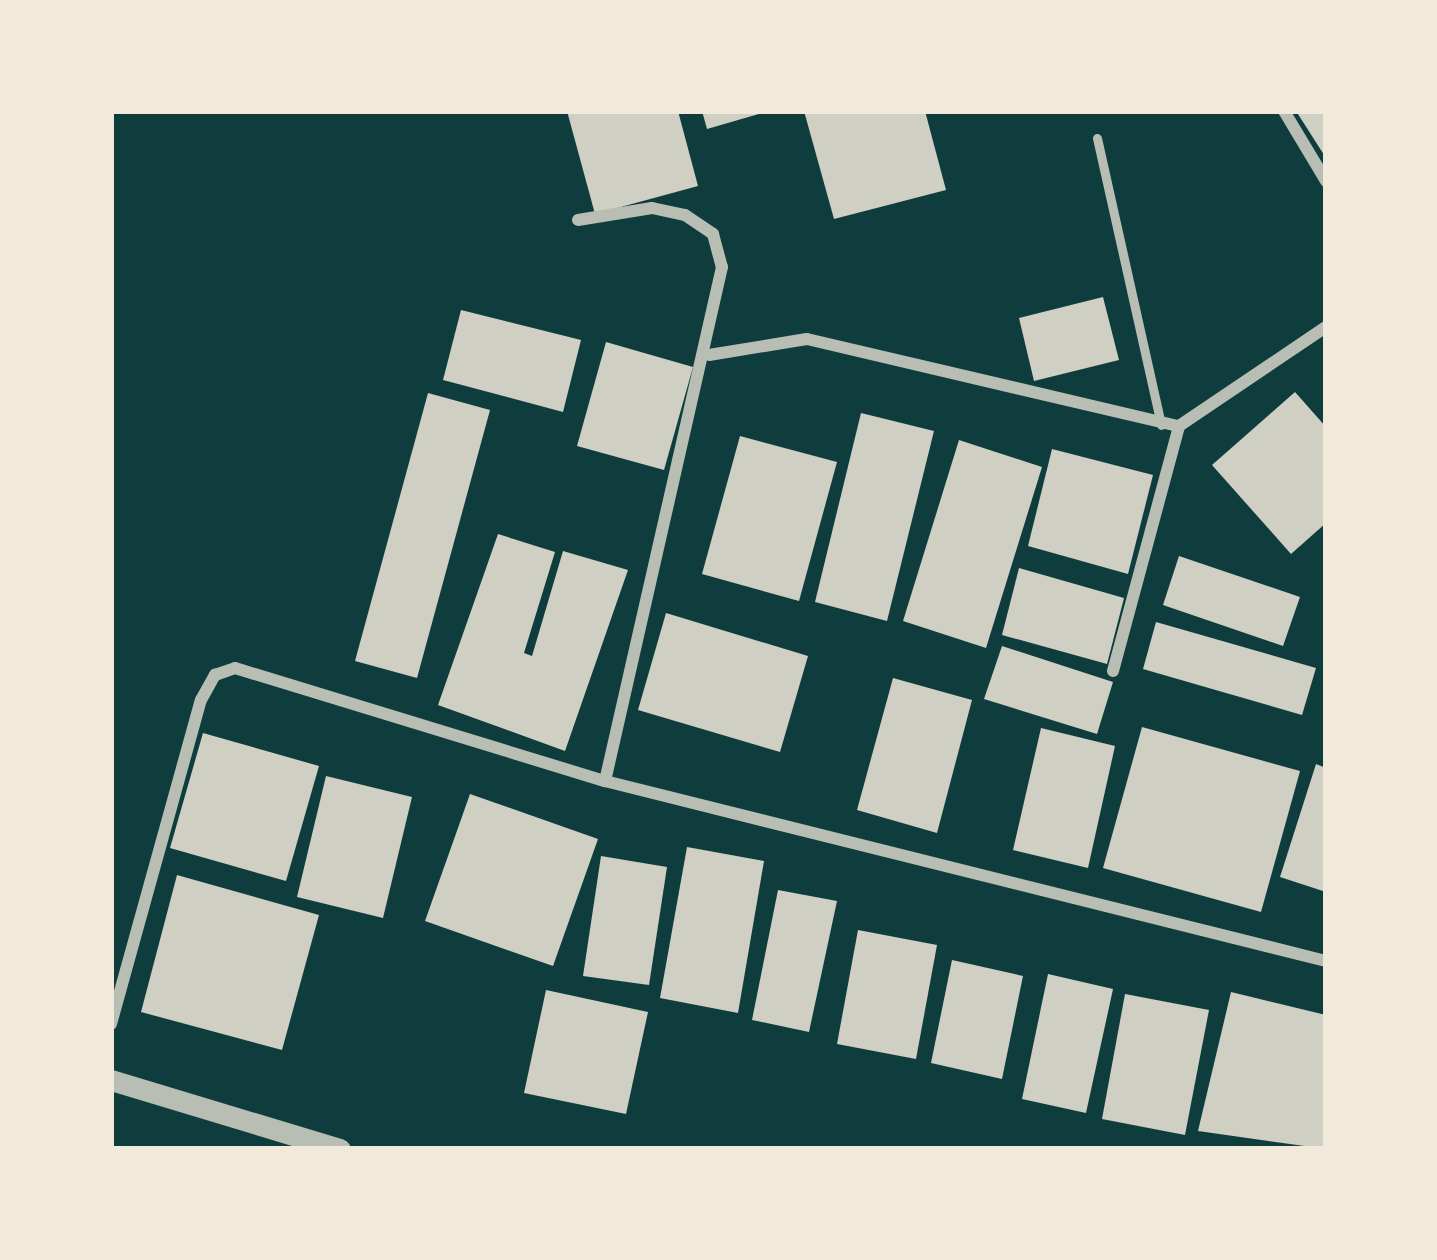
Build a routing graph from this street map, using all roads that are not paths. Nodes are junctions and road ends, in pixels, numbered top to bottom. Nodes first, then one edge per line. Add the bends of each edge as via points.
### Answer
1 (1284, 111) edge
2 (1097, 138) dead end
3 (1326, 181) edge
4 (578, 220) dead end
5 (1326, 328) edge
6 (709, 355) junction
7 (1161, 425) junction
8 (1180, 426) junction
9 (1113, 671) dead end
10 (605, 781) junction
11 (1326, 961) edge
12 (111, 1024) edge
13 (111, 1080) edge
14 (340, 1149) edge

1 - 3 street
2 - 7 lane
4 - 6 street via 652,208 713,234 722,268
5 - 8 street
6 - 7 street via 807,339
6 - 10 street
7 - 8 street
8 - 9 street
10 - 11 street
10 - 12 street via 236,668 215,675
13 - 14 street

